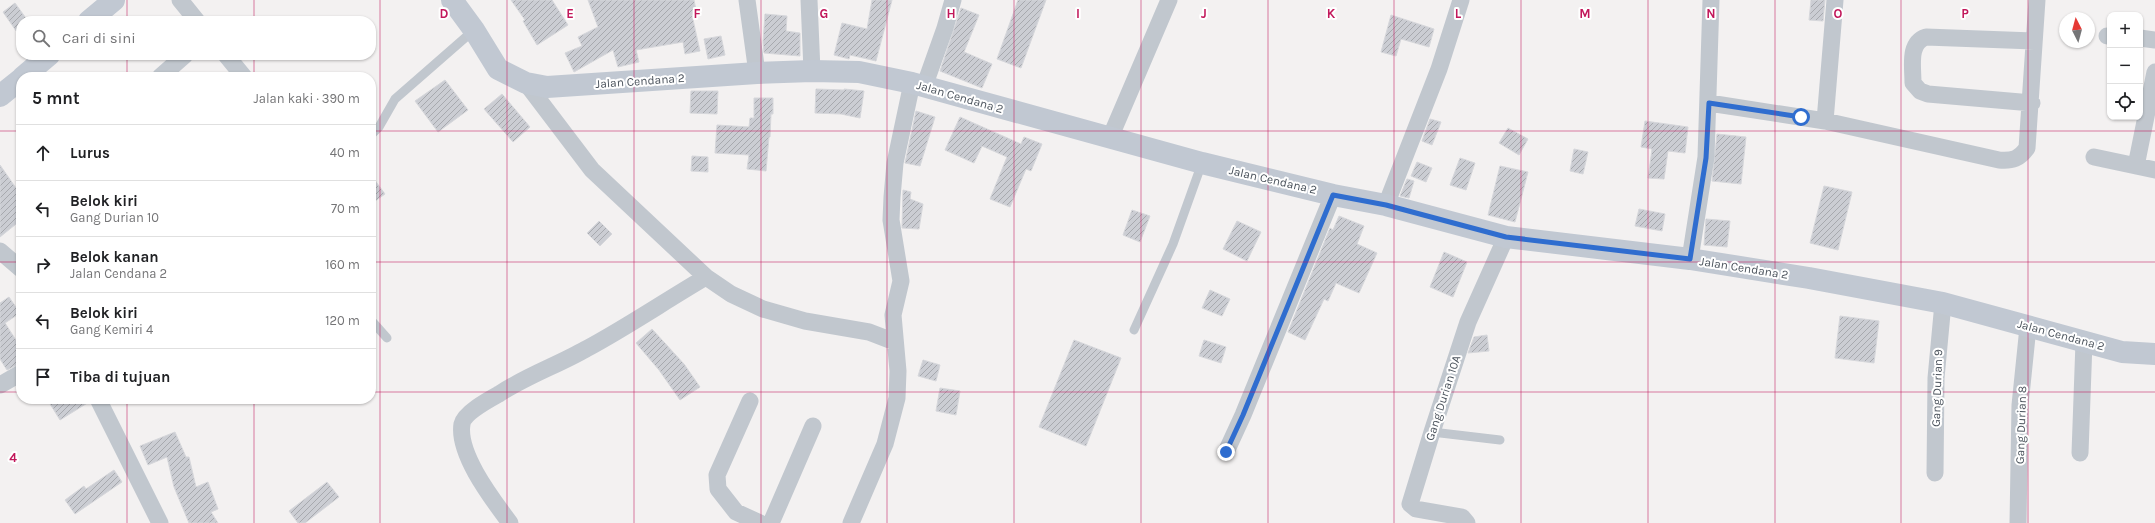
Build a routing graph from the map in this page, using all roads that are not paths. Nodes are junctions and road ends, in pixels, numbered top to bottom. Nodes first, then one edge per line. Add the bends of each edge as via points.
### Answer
1 (114, 0) edge
2 (180, 0) edge
3 (452, 0) edge
4 (747, 0) edge
5 (809, 0) edge
6 (953, 0) edge
7 (1169, 0) edge
8 (1461, 0) edge
9 (1711, 0) edge
10 (1835, 0) edge
11 (2037, 0) edge
12 (95, 16) edge
13 (193, 16) edge
14 (474, 30) junction
15 (2143, 38) edge
16 (2155, 40) edge
17 (2034, 41) junction
18 (43, 60) edge
19 (179, 60) edge
20 (230, 60) edge
21 (812, 71) junction
22 (29, 72) edge
23 (166, 72) edge
24 (240, 72) edge
25 (2155, 72) edge
26 (757, 73) junction
27 (16, 83) edge
28 (526, 83) junction
29 (918, 85) junction
30 (0, 96) edge
31 (1709, 103) junction
32 (2032, 103) junction
33 (1826, 121) junction
34 (376, 130) edge
35 (1110, 138) junction
36 (2094, 157) dead end
37 (1202, 163) junction
38 (2136, 166) junction
39 (2155, 170) edge
40 (1333, 195) junction
41 (1386, 205) junction
42 (1506, 237) junction
43 (0, 251) edge
44 (1690, 259) junction
45 (16, 265) edge
46 (706, 277) junction
47 (1943, 303) junction
48 (376, 326) edge
49 (2028, 327) junction
50 (1134, 330) dead end
51 (387, 338) dead end
52 (895, 342) junction
53 (2084, 342) junction
54 (2155, 354) edge
55 (16, 376) edge
56 (0, 385) edge
57 (750, 401) dead end
58 (100, 404) edge
59 (813, 426) dead end
60 (1432, 432) junction
61 (1500, 440) dead end
62 (1226, 452) dead end
63 (2080, 453) dead end
64 (1935, 473) dead end
65 (160, 523) edge
66 (510, 523) edge
67 (760, 523) edge
68 (770, 523) edge
69 (851, 523) edge
70 (1467, 523) edge
71 (2018, 523) edge

1 - 12 street
2 - 13 street
3 - 14 street, Jalan Cendana 2
4 - 26 street
5 - 21 street
6 - 29 street via 945,28
7 - 35 street
8 - 41 street via 1439,68
9 - 31 street
10 - 33 street
11 - 17 street
14 - 28 street, Jalan Cendana 2 via 498,69
14 - 34 lane via 395,100
15 - 16 street
17 - 32 street
17 - 32 street via 1926,37 1919,40 1914,48 1913,83 1920,91 1928,94
18 - 22 street
19 - 23 street
20 - 24 street
21 - 26 street, Jalan Cendana 2
21 - 29 street, Jalan Cendana 2 via 859,72
25 - 38 street
26 - 28 street, Jalan Cendana 2 via 547,87
27 - 30 street
28 - 46 street via 592,170
29 - 35 street, Jalan Cendana 2
29 - 52 street via 895,163 891,220 901,281 893,315
31 - 33 street
31 - 44 street via 1706,158
32 - 33 street via 2027,148 2021,157 2011,161
35 - 37 street, Jalan Cendana 2
36 - 38 street
37 - 40 street, Jalan Cendana 2
37 - 50 lane via 1173,244
38 - 39 street
40 - 41 street, Jalan Cendana 2
40 - 62 street
41 - 42 street, Jalan Cendana 2
42 - 44 street, Jalan Cendana 2
42 - 60 street, Gang Durian 10A via 1468,322
43 - 45 street
44 - 47 street, Jalan Cendana 2
46 - 52 street via 731,294 763,309 805,321 869,332
46 - 66 street via 629,325 503,391 467,416 462,423 462,441 468,457 494,502
47 - 49 street, Jalan Cendana 2
47 - 64 street, Gang Durian 9 via 1936,378
48 - 51 lane
49 - 53 street, Jalan Cendana 2
49 - 71 street, Gang Durian 8 via 2020,405
52 - 69 street via 898,371 895,406 885,444
53 - 54 street, Jalan Cendana 2 via 2122,352
53 - 63 street
55 - 56 street
57 - 67 street via 717,474 718,489 736,512
58 - 65 street
59 - 68 street
60 - 61 lane
60 - 70 street, Gang Durian 10A via 1410,504 1416,509 1462,516

